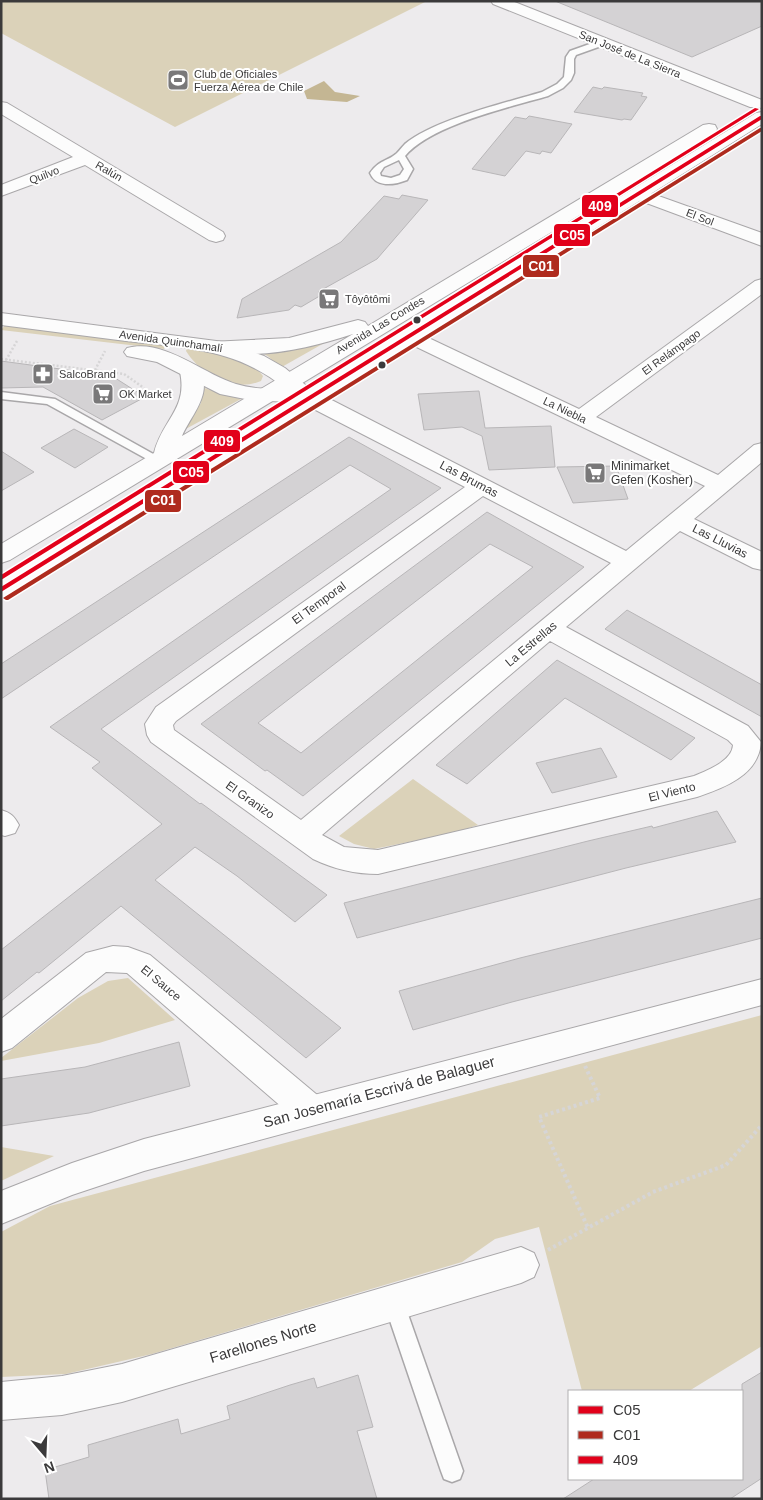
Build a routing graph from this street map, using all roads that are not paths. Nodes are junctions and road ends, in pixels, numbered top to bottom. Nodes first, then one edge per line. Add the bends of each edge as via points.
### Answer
1 (498, 1) edge
2 (602, 42) junction
3 (1, 107) edge
4 (760, 107) edge
5 (400, 156) dead end
6 (87, 158) junction
7 (1, 191) edge
8 (639, 194) junction
9 (216, 236) dead end
10 (762, 240) edge
11 (762, 285) edge
12 (409, 308) junction
13 (1, 318) edge
14 (408, 336) junction
15 (10, 337) edge
16 (190, 344) junction
17 (217, 346) junction
18 (186, 368) junction
19 (289, 381) junction
20 (1, 395) edge
21 (265, 395) junction
22 (310, 398) junction
23 (580, 418) junction
24 (762, 450) edge
25 (162, 457) junction
26 (721, 485) junction
27 (482, 486) junction
28 (678, 520) junction
29 (1, 555) edge
30 (628, 562) junction
31 (762, 562) edge
32 (1, 590) edge
33 (549, 628) junction
34 (159, 724) joint
35 (301, 836) junction
36 (354, 862) joint
37 (762, 992) edge
38 (1, 1038) edge
39 (310, 1110) junction
40 (1, 1208) edge
41 (521, 1265) road end
42 (394, 1303) junction
43 (1, 1401) edge
44 (452, 1471) dead end

1 - 2 street, San José de La Sierra
2 - 4 street, San José de La Sierra
2 - 5 lane via 570,56 570,73 567,81 558,88 446,126 418,139 403,149
3 - 6 street, Ralún
4 - 8 street, Avenida Las Condes
4 - 12 street, Avenida Las Condes via 668,151
6 - 7 street, Quilvo
6 - 9 street, Ralún
8 - 10 street, El Sol
8 - 14 street, Avenida Las Condes
11 - 23 street, El Relámpago
12 - 17 street via 295,344 265,348
12 - 19 street, Avenida Las Condes
13 - 16 street, Avenida Quinchamalí
14 - 22 street, Avenida Las Condes
14 - 23 street, La Niebla
15 - 18 street, Avenida Quinchamalí via 144,353 163,357
16 - 17 street, Avenida Quinchamalí
16 - 18 street via 175,352 175,358
17 - 19 street, Avenida Quinchamalí via 257,360
18 - 21 street, Avenida Quinchamalí via 228,389
18 - 25 street via 195,389 194,397
19 - 21 street, Avenida Las Condes
19 - 22 street, Avenida Quinchamalí
20 - 25 lane via 51,401
21 - 22 street, Avenida Quinchamalí
21 - 25 street, Avenida Las Condes
22 - 27 street, Las Brumas
22 - 32 street, Avenida Las Condes
23 - 26 street, La Niebla
24 - 26 street, La Estrellas
25 - 29 street, Avenida Las Condes
26 - 28 street, La Estrellas
27 - 30 street, Las Brumas
27 - 34 street, El Temporal via 166,714
28 - 30 street, La Estrellas
28 - 31 street, Las Lluvias
30 - 33 street, La Estrellas
33 - 35 street, La Estrellas
33 - 36 street, El Viento via 738,733 747,742 747,751 722,776 697,786 378,862
34 - 35 street, El Granizo via 165,739
35 - 36 street, El Granizo via 332,856
37 - 39 street, San Josemaría Escrivá de Balaguer
38 - 39 street, El Sauce via 97,962 108,958 130,960 139,964
39 - 40 street, San Josemaría Escrivá de Balaguer via 93,1170
41 - 42 street, Farellones Norte
42 - 43 street, Farellones Norte via 93,1390 63,1397
42 - 44 lane

